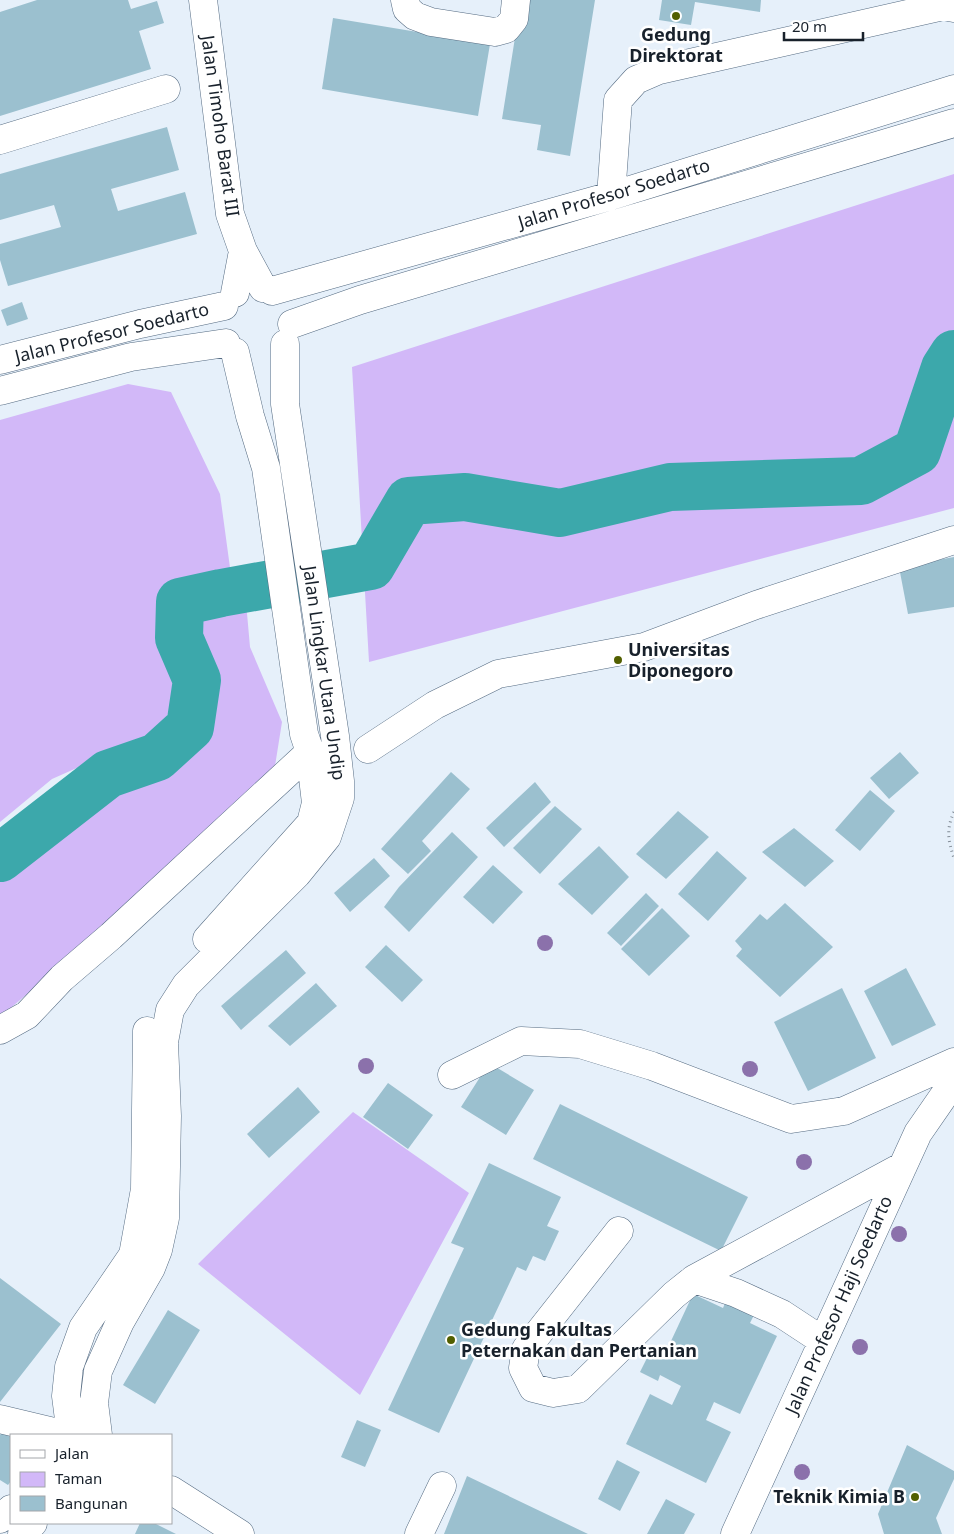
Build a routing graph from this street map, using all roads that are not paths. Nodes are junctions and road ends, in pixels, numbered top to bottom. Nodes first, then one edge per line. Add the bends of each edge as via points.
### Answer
1 (203, 0) edge
2 (405, 0) edge
3 (516, 0) edge
4 (947, 5) edge
5 (166, 89) dead end
6 (954, 89) edge
7 (954, 123) edge
8 (0, 140) edge
9 (612, 196) junction
10 (243, 251) junction
11 (268, 289) junction
12 (230, 300) junction
13 (289, 334) junction
14 (230, 348) junction
15 (0, 360) edge
16 (0, 391) edge
17 (954, 540) edge
18 (368, 749) dead end
19 (309, 754) junction
20 (340, 781) junction
21 (0, 1030) edge
22 (954, 1062) edge
23 (452, 1075) dead end
24 (954, 1081) edge
25 (902, 1166) junction
26 (619, 1231) dead end
27 (142, 1261) junction
28 (694, 1279) junction
29 (823, 1341) junction
30 (0, 1419) edge
31 (63, 1434) edge
32 (71, 1434) edge
33 (98, 1434) edge
34 (442, 1486) dead end
35 (172, 1491) edge
36 (10, 1509) edge
37 (0, 1519) edge
38 (33, 1524) edge
39 (22, 1534) edge
40 (240, 1534) edge
41 (419, 1534) edge
42 (735, 1534) edge

1 - 10 street, Jalan Timoho Barat III via 230,214
2 - 3 street via 406,9 431,22 495,32 506,29 514,19
4 - 9 street via 659,70 636,80 618,100
5 - 8 street
6 - 9 street, Jalan Profesor Soedarto
7 - 13 street, Jalan Profesor Soedarto via 360,300
9 - 11 street, Jalan Profesor Soedarto
10 - 11 street, Jalan Timoho Barat III
10 - 12 street
11 - 12 street via 249,288
11 - 13 street via 283,299 290,311
12 - 14 street via 220,322
12 - 15 street, Jalan Profesor Soedarto
13 - 14 street via 275,354 262,359 248,358
13 - 20 street, Jalan Lingkar Utara Undip via 285,404
14 - 16 street, Jalan Profesor Soedarto via 131,357
14 - 19 street, Jalan Lingkar Utara Undip via 266,468
17 - 18 street via 756,605 644,647 498,674 435,705
19 - 20 street
19 - 21 street via 62,978 27,1014
19 - 27 street, Jalan Lingkar Utara Undip via 316,803 310,823 167,983 152,1007 146,1038
20 - 27 street, Jalan Lingkar Utara Undip via 340,798 327,836 297,874 186,985 170,1010 164,1042 167,1116 165,1218 158,1250
22 - 23 street via 844,1112 791,1119 652,1066 580,1044 521,1041
24 - 25 street, Jalan Profesor Haji Soedarto via 918,1133
25 - 28 street
25 - 29 street, Jalan Profesor Haji Soedarto
26 - 28 street via 526,1349 523,1368 533,1388 553,1393 578,1389
27 - 32 street, Jalan Lingkar Utara Undip via 83,1328 69,1367 66,1396
27 - 33 street, Jalan Lingkar Utara Undip via 98,1371 94,1403
28 - 29 street via 736,1293 782,1314
29 - 42 street, Jalan Profesor Haji Soedarto
30 - 31 street
34 - 41 street
35 - 40 street
36 - 37 street
38 - 39 street

